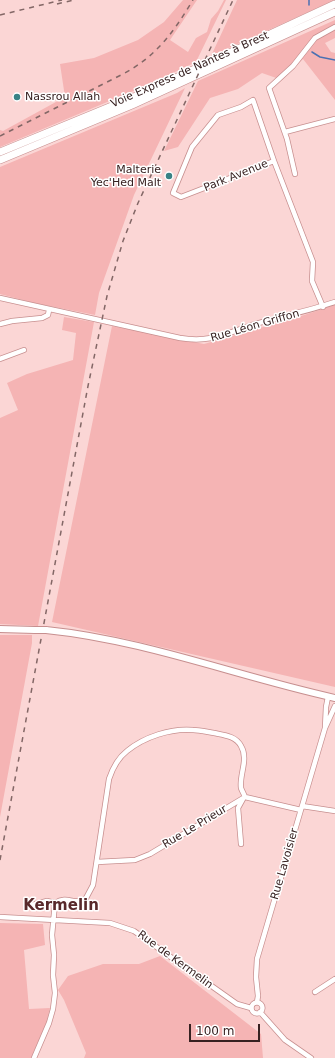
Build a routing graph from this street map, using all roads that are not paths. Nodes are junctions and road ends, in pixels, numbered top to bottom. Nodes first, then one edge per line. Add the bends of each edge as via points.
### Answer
1 (335, 4) edge
2 (335, 12) edge
3 (335, 27) edge
4 (335, 119) edge
5 (285, 132) junction
6 (0, 152) edge
7 (0, 160) edge
8 (274, 161) junction
9 (296, 174) dead end
10 (0, 298) edge
11 (335, 302) edge
12 (323, 306) junction
13 (50, 310) junction
14 (0, 324) edge
15 (24, 350) dead end
16 (0, 359) edge
17 (0, 629) edge
18 (332, 697) edge
19 (335, 706) edge
20 (325, 728) junction
21 (245, 797) junction
22 (301, 808) junction
23 (335, 811) edge
24 (241, 844) dead end
25 (97, 862) junction
26 (54, 903) junction
27 (32, 905) dead end
28 (0, 917) edge
29 (53, 920) junction
30 (335, 979) edge
31 (315, 992) dead end
32 (257, 1002) junction
33 (251, 1008) junction
34 (260, 1012) junction
35 (34, 1058) edge
36 (311, 1058) edge

1 - 6 highway, Voie Express de Nantes à Brest via 152,88
2 - 7 highway, Voie Express de Nantes à Brest via 132,105
3 - 5 street via 315,38 293,66 269,88
4 - 5 street
5 - 9 street
8 - 8 street, Park Avenue via 253,100 218,115 192,147 173,194 182,197
8 - 12 street via 313,262 312,281
10 - 13 street, Rue Léon Griffon
11 - 12 street, Rue Léon Griffon
12 - 13 street, Rue Léon Griffon via 201,340 180,338
13 - 14 street via 48,315 42,318
15 - 16 street
17 - 18 main road, bridge via 46,630 89,636 142,647
18 - 20 street, Rue Lavoisier via 326,707
19 - 20 street, Rue Lavoisier
20 - 22 street, Rue Lavoisier
21 - 22 street
21 - 24 street, Rue Le Prieur via 238,808
21 - 25 street, Rue Le Prieur via 150,854 135,860
21 - 25 street via 241,787 244,754 242,746 236,740 193,730 179,730 141,742 126,751 112,770
22 - 23 street
22 - 32 street, Rue Lavoisier via 257,959
25 - 26 street via 93,885 85,900 80,902 66,899
26 - 27 street via 47,901
26 - 29 street
28 - 29 street, Rue de Kermelin
29 - 33 street, Rue de Kermelin via 110,923 127,928 151,942 237,1004
29 - 35 street via 53,1009
30 - 31 street
32 - 33 street via 253,1003
32 - 34 street via 262,1006
33 - 34 street via 255,1013
34 - 36 street via 286,1040

